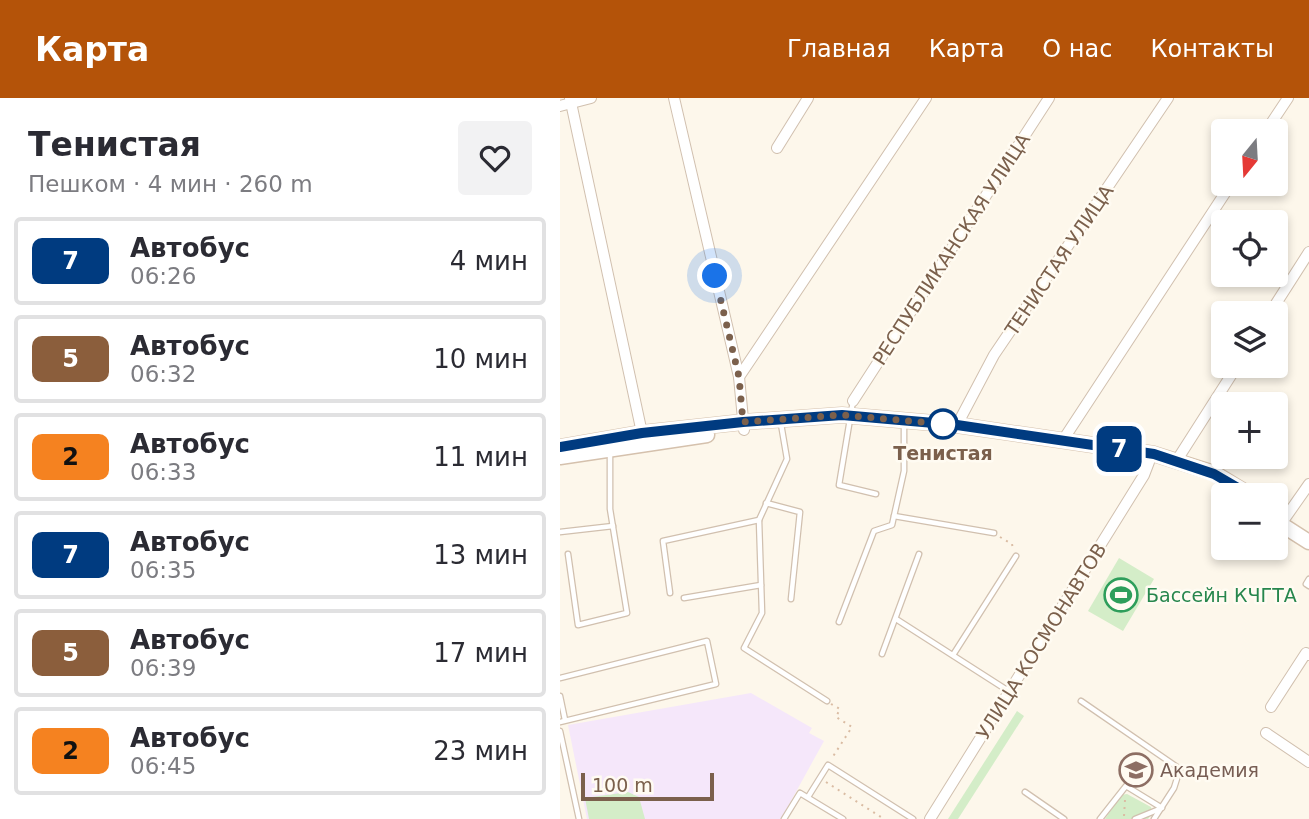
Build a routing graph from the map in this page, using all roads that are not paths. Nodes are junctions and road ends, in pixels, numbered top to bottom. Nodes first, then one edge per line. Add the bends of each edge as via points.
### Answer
1 (591, 98) edge
2 (674, 98) edge
3 (808, 98) edge
4 (926, 98) edge
5 (1049, 98) edge
6 (1168, 98) edge
7 (1288, 98) edge
8 (571, 101) edge
9 (560, 106) edge
10 (1274, 119) edge
11 (777, 148) dead end
12 (1223, 196) edge
13 (1309, 252) edge
14 (1278, 301) edge
15 (739, 377) junction
16 (1229, 378) edge
17 (853, 401) joint
18 (850, 420) junction
19 (781, 423) junction
20 (904, 424) junction
21 (957, 425) junction
22 (743, 426) junction
23 (642, 433) junction
24 (1063, 440) junction
25 (560, 447) edge
26 (610, 449) junction
27 (560, 457) edge
28 (1177, 460) junction
29 (1150, 462) junction
30 (1214, 483) edge
31 (1230, 483) edge
32 (1309, 484) edge
33 (876, 494) dead end
34 (766, 503) junction
35 (1288, 509) edge
36 (894, 516) junction
37 (758, 520) junction
38 (1288, 522) edge
39 (1288, 525) edge
40 (613, 526) junction
41 (1309, 531) edge
42 (560, 532) edge
43 (994, 533) road end
44 (1309, 542) edge
45 (568, 554) dead end
46 (919, 554) dead end
47 (1016, 556) road end
48 (1309, 579) edge
49 (761, 585) junction
50 (1309, 586) edge
51 (670, 593) dead end
52 (684, 598) dead end
53 (791, 599) dead end
54 (896, 619) junction
55 (839, 622) dead end
56 (882, 654) dead end
57 (953, 655) junction
58 (1309, 655) edge
59 (560, 678) edge
60 (1011, 692) junction
61 (560, 696) edge
62 (827, 701) road end
63 (1081, 701) dead end
64 (1271, 708) dead end
65 (562, 721) edge
66 (560, 731) edge
67 (1266, 733) dead end
68 (1309, 762) edge
69 (1025, 792) dead end
70 (808, 797) junction
71 (1162, 808) junction
72 (579, 819) edge
73 (784, 819) edge
74 (842, 819) edge
75 (913, 819) edge
76 (930, 819) edge
77 (1064, 819) edge
78 (1100, 819) edge
79 (1135, 819) edge
80 (1154, 819) edge

1 - 8 street
2 - 15 street
3 - 11 street
4 - 15 street
5 - 17 street, РЕСПУБЛИКАНСКАЯ УЛИЦА
6 - 21 street, ТЕНИСТАЯ УЛИЦА via 994,355
7 - 10 street
8 - 9 street
8 - 23 street
12 - 24 street
13 - 14 street
15 - 22 street
16 - 28 street
17 - 18 lane
18 - 19 main road
18 - 20 main road
18 - 33 lane via 839,485
19 - 22 main road
19 - 34 lane via 787,460
20 - 21 main road
20 - 29 main road
20 - 36 lane via 904,471
21 - 24 main road
22 - 23 main road
22 - 26 main road
23 - 25 main road
24 - 28 main road
26 - 27 main road
26 - 40 lane
28 - 31 main road
29 - 30 main road
29 - 60 street, УЛИЦА КОСМОНАВТОВ
32 - 35 street
34 - 37 lane
34 - 53 lane via 800,512
36 - 43 lane
36 - 55 lane via 892,526 874,531
37 - 49 lane
37 - 51 lane via 663,541
38 - 41 main road
39 - 44 main road
40 - 42 lane
40 - 45 lane via 627,613 578,625
46 - 54 lane
47 - 57 lane
48 - 50 lane
49 - 52 lane
49 - 62 lane via 762,613 744,648
54 - 56 lane
54 - 57 lane
57 - 60 lane
58 - 64 street via 1306,653
59 - 65 lane via 707,641 716,684
60 - 76 street, УЛИЦА КОСМОНАВТОВ
61 - 65 lane
63 - 71 lane via 1180,769
66 - 72 lane
67 - 68 street
69 - 77 lane
70 - 73 lane via 800,793
70 - 74 lane
70 - 75 lane via 828,765
71 - 78 lane via 1126,786
71 - 79 lane
71 - 80 lane

